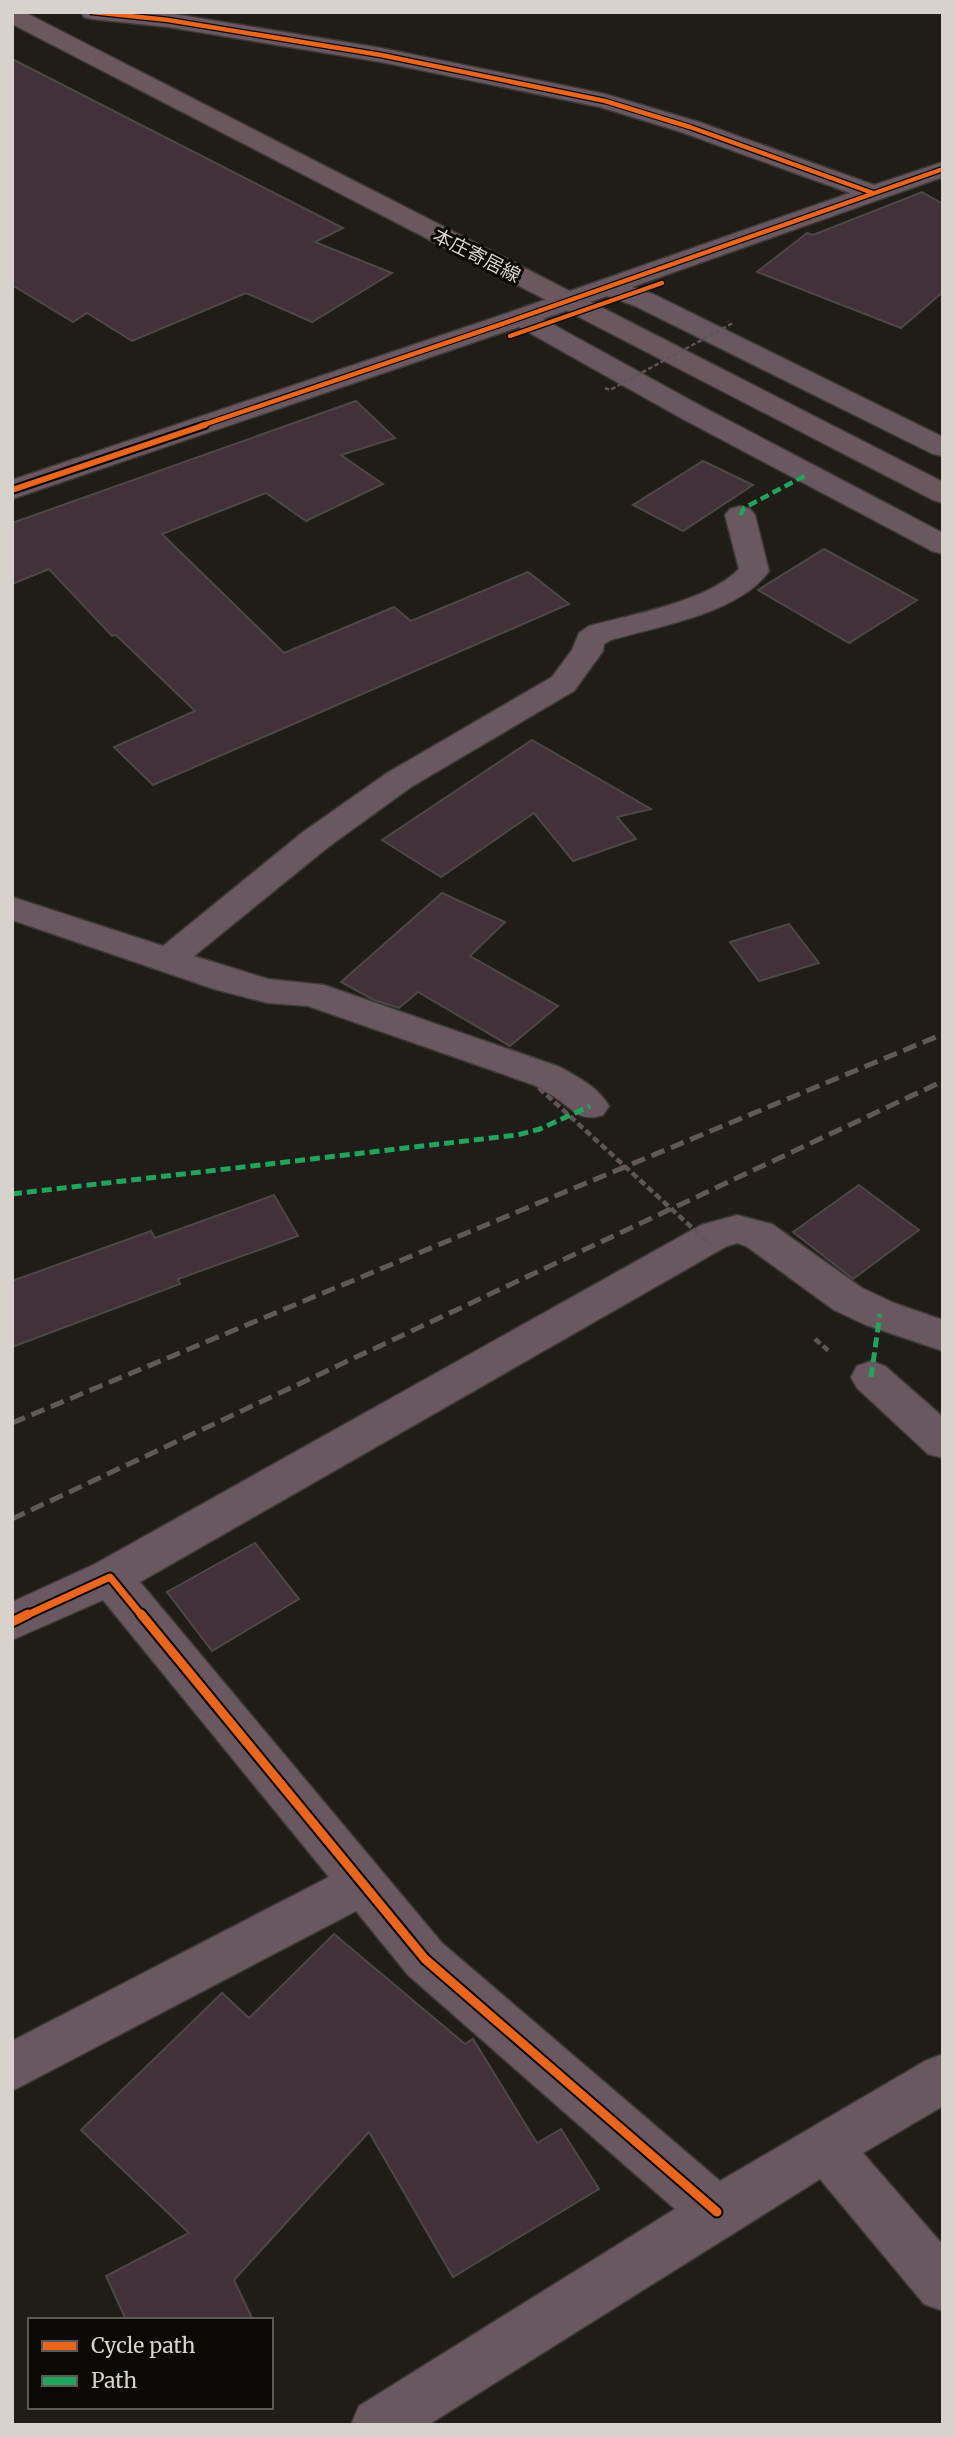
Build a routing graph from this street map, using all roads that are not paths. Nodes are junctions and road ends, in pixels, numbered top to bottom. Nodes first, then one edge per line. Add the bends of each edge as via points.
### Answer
1 (92, 12) edge
2 (12, 15) edge
3 (943, 169) edge
4 (915, 179) junction
5 (943, 191) edge
6 (873, 193) junction
7 (607, 287) junction
8 (568, 301) junction
9 (520, 317) junction
10 (943, 448) edge
11 (12, 490) edge
12 (943, 494) edge
13 (740, 514) dead end
14 (943, 545) edge
15 (12, 908) edge
16 (169, 960) junction
17 (590, 1106) dead end
18 (943, 1336) edge
19 (871, 1377) dead end
20 (943, 1443) edge
21 (110, 1577) junction
22 (12, 1622) edge
23 (362, 1884) junction
24 (12, 2067) edge
25 (943, 2078) edge
26 (825, 2147) junction
27 (717, 2212) junction
28 (943, 2285) edge
29 (377, 2425) edge

1 - 6 street via 381,55 605,101
2 - 8 main road, 本庄寄居線
3 - 4 street
4 - 5 street
4 - 6 street
6 - 7 street
7 - 8 street
7 - 10 street via 644,300
8 - 9 street
8 - 12 main road, 本庄寄居線
9 - 11 street
9 - 14 street
13 - 16 street via 754,571 747,582 690,606 600,633 590,640 563,684 398,780 315,840
15 - 16 street
16 - 17 street via 268,990 311,994 547,1076
18 - 21 street via 848,1299 758,1234 737,1229 715,1235
19 - 20 street
21 - 22 street
21 - 23 street
23 - 24 street
23 - 27 street via 425,1959
25 - 26 street
26 - 27 street
26 - 28 street
27 - 29 street

